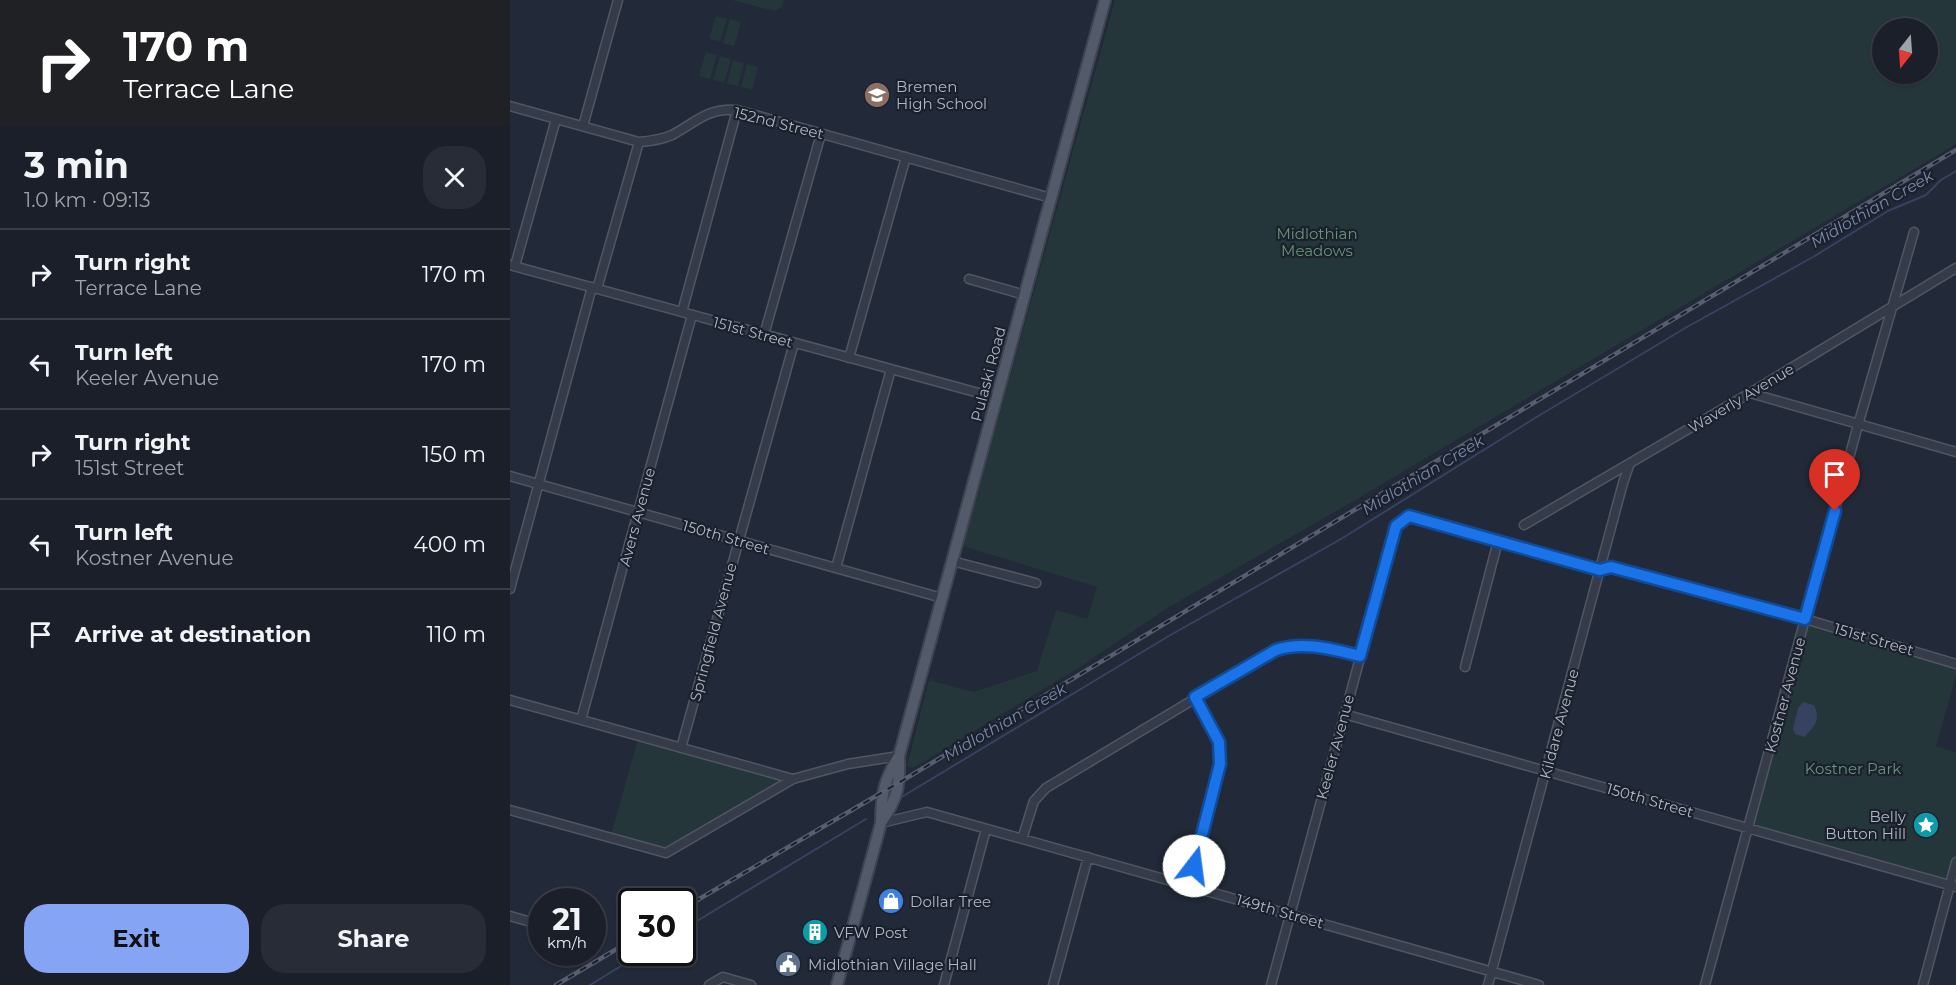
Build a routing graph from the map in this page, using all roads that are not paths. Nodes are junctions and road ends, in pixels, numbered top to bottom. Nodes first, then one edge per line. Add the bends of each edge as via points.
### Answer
1 (618, 0) edge
2 (1105, 0) edge
3 (510, 106) edge
4 (737, 110) junction
5 (556, 119) junction
6 (583, 126) junction
7 (821, 134) junction
8 (639, 142) junction
9 (906, 157) junction
10 (1051, 198) junction
11 (1914, 232) dead end
12 (513, 266) edge
13 (1956, 268) edge
14 (969, 279) dead end
15 (595, 288) junction
16 (1025, 295) junction
17 (1891, 309) junction
18 (682, 312) junction
19 (692, 315) junction
20 (764, 335) junction
21 (795, 343) junction
22 (849, 358) junction
23 (891, 369) junction
24 (1750, 393) junction
25 (997, 398) junction
26 (1858, 424) junction
27 (1956, 452) edge
28 (1630, 463) junction
29 (510, 476) edge
30 (539, 483) junction
31 (638, 512) junction
32 (1409, 516) joint
33 (1524, 525) dead end
34 (738, 540) junction
35 (1498, 541) junction
36 (952, 561) junction
37 (836, 568) junction
38 (1600, 570) junction
39 (1036, 583) dead end
40 (510, 589) edge
41 (942, 598) junction
42 (1805, 619) junction
43 (1360, 656) junction
44 (1956, 663) edge
45 (1464, 667) dead end
46 (1195, 697) junction
47 (510, 700) edge
48 (1344, 714) junction
49 (581, 720) junction
50 (681, 748) junction
51 (899, 756) junction
52 (1546, 771) junction
53 (793, 779) junction
54 (510, 810) edge
55 (881, 823) junction
56 (1749, 827) junction
57 (986, 829) junction
58 (1022, 839) junction
59 (1088, 857) junction
60 (1956, 862) edge
61 (1188, 886) junction
62 (1953, 886) edge
63 (1291, 915) junction
64 (510, 916) edge
65 (528, 921) edge
66 (1492, 971) junction
67 (709, 985) edge
68 (751, 985) edge
69 (837, 985) edge
70 (944, 985) edge
71 (1053, 985) edge
72 (1271, 985) edge
73 (1488, 985) edge
74 (1539, 985) edge
75 (1705, 985) edge
76 (1923, 985) edge

1 - 6 street
2 - 10 main road, Pulaski Road
3 - 5 street, 152nd Street
4 - 7 street, 152nd Street
4 - 8 street, 152nd Street via 706,114 656,141
4 - 18 street
5 - 6 street, 152nd Street
5 - 12 street
6 - 8 street, 152nd Street
7 - 9 street, 152nd Street
7 - 20 street
8 - 15 street
9 - 10 street, 152nd Street
9 - 22 street
10 - 16 main road, Pulaski Road
11 - 17 street, Kostner Avenue
12 - 15 street, 151st Street
13 - 17 street, Waverly Avenue
14 - 16 street
15 - 18 street, 151st Street
15 - 30 street
16 - 25 main road, Pulaski Road
17 - 24 street, Waverly Avenue
17 - 26 street, Kostner Avenue
18 - 19 street, 151st Street
19 - 20 street, 151st Street
19 - 31 street, Avers Avenue
20 - 21 street, 151st Street
21 - 22 street, 151st Street
21 - 34 street, Springfield Avenue
22 - 23 street, 151st Street
23 - 25 street, 151st Street
23 - 37 street
24 - 26 street
24 - 28 street, Waverly Avenue
25 - 36 main road, Pulaski Road
26 - 27 street
26 - 42 street, Kostner Avenue
28 - 33 street, Waverly Avenue
28 - 38 street, Kildare Avenue
29 - 30 street, 150th Street
30 - 31 street, 150th Street
30 - 40 street
31 - 34 street, 150th Street
31 - 49 street, Avers Avenue
32 - 35 street, 151st Street
32 - 43 street, Keeler Avenue via 1396,526
34 - 37 street, 150th Street
34 - 50 street, Springfield Avenue
35 - 38 street, 151st Street
35 - 45 street
36 - 39 street
36 - 41 main road, Pulaski Road
37 - 41 street, 150th Street
38 - 42 street, 151st Street via 1611,567
38 - 52 street, Kildare Avenue
41 - 51 main road, Pulaski Road
42 - 44 street, 151st Street
42 - 56 street, Kostner Avenue
43 - 46 street via 1321,646 1290,646 1276,650
43 - 48 street, Keeler Avenue
46 - 58 street via 1046,788 1034,801
46 - 61 street via 1219,742 1220,764
47 - 49 street
48 - 52 street, 150th Street
48 - 63 street, Keeler Avenue
49 - 50 street
50 - 53 street
51 - 53 street
51 - 55 main road, Pulaski Road via 887,776 881,799
52 - 56 street, 150th Street
52 - 66 street, Kildare Avenue
53 - 54 street via 666,853
55 - 57 street, 149th Street via 927,812
55 - 69 main road, Pulaski Road
56 - 62 street, 150th Street
56 - 75 street, Kostner Avenue
57 - 58 street, 149th Street
57 - 70 street
58 - 59 street, 149th Street
59 - 61 street, 149th Street
59 - 71 street
60 - 62 street
61 - 63 street, 149th Street
62 - 76 street
63 - 66 street, 149th Street
63 - 72 street, Keeler Avenue
64 - 65 street
66 - 73 street, Kildare Avenue
66 - 74 street, 149th Street
67 - 68 street via 723,977

